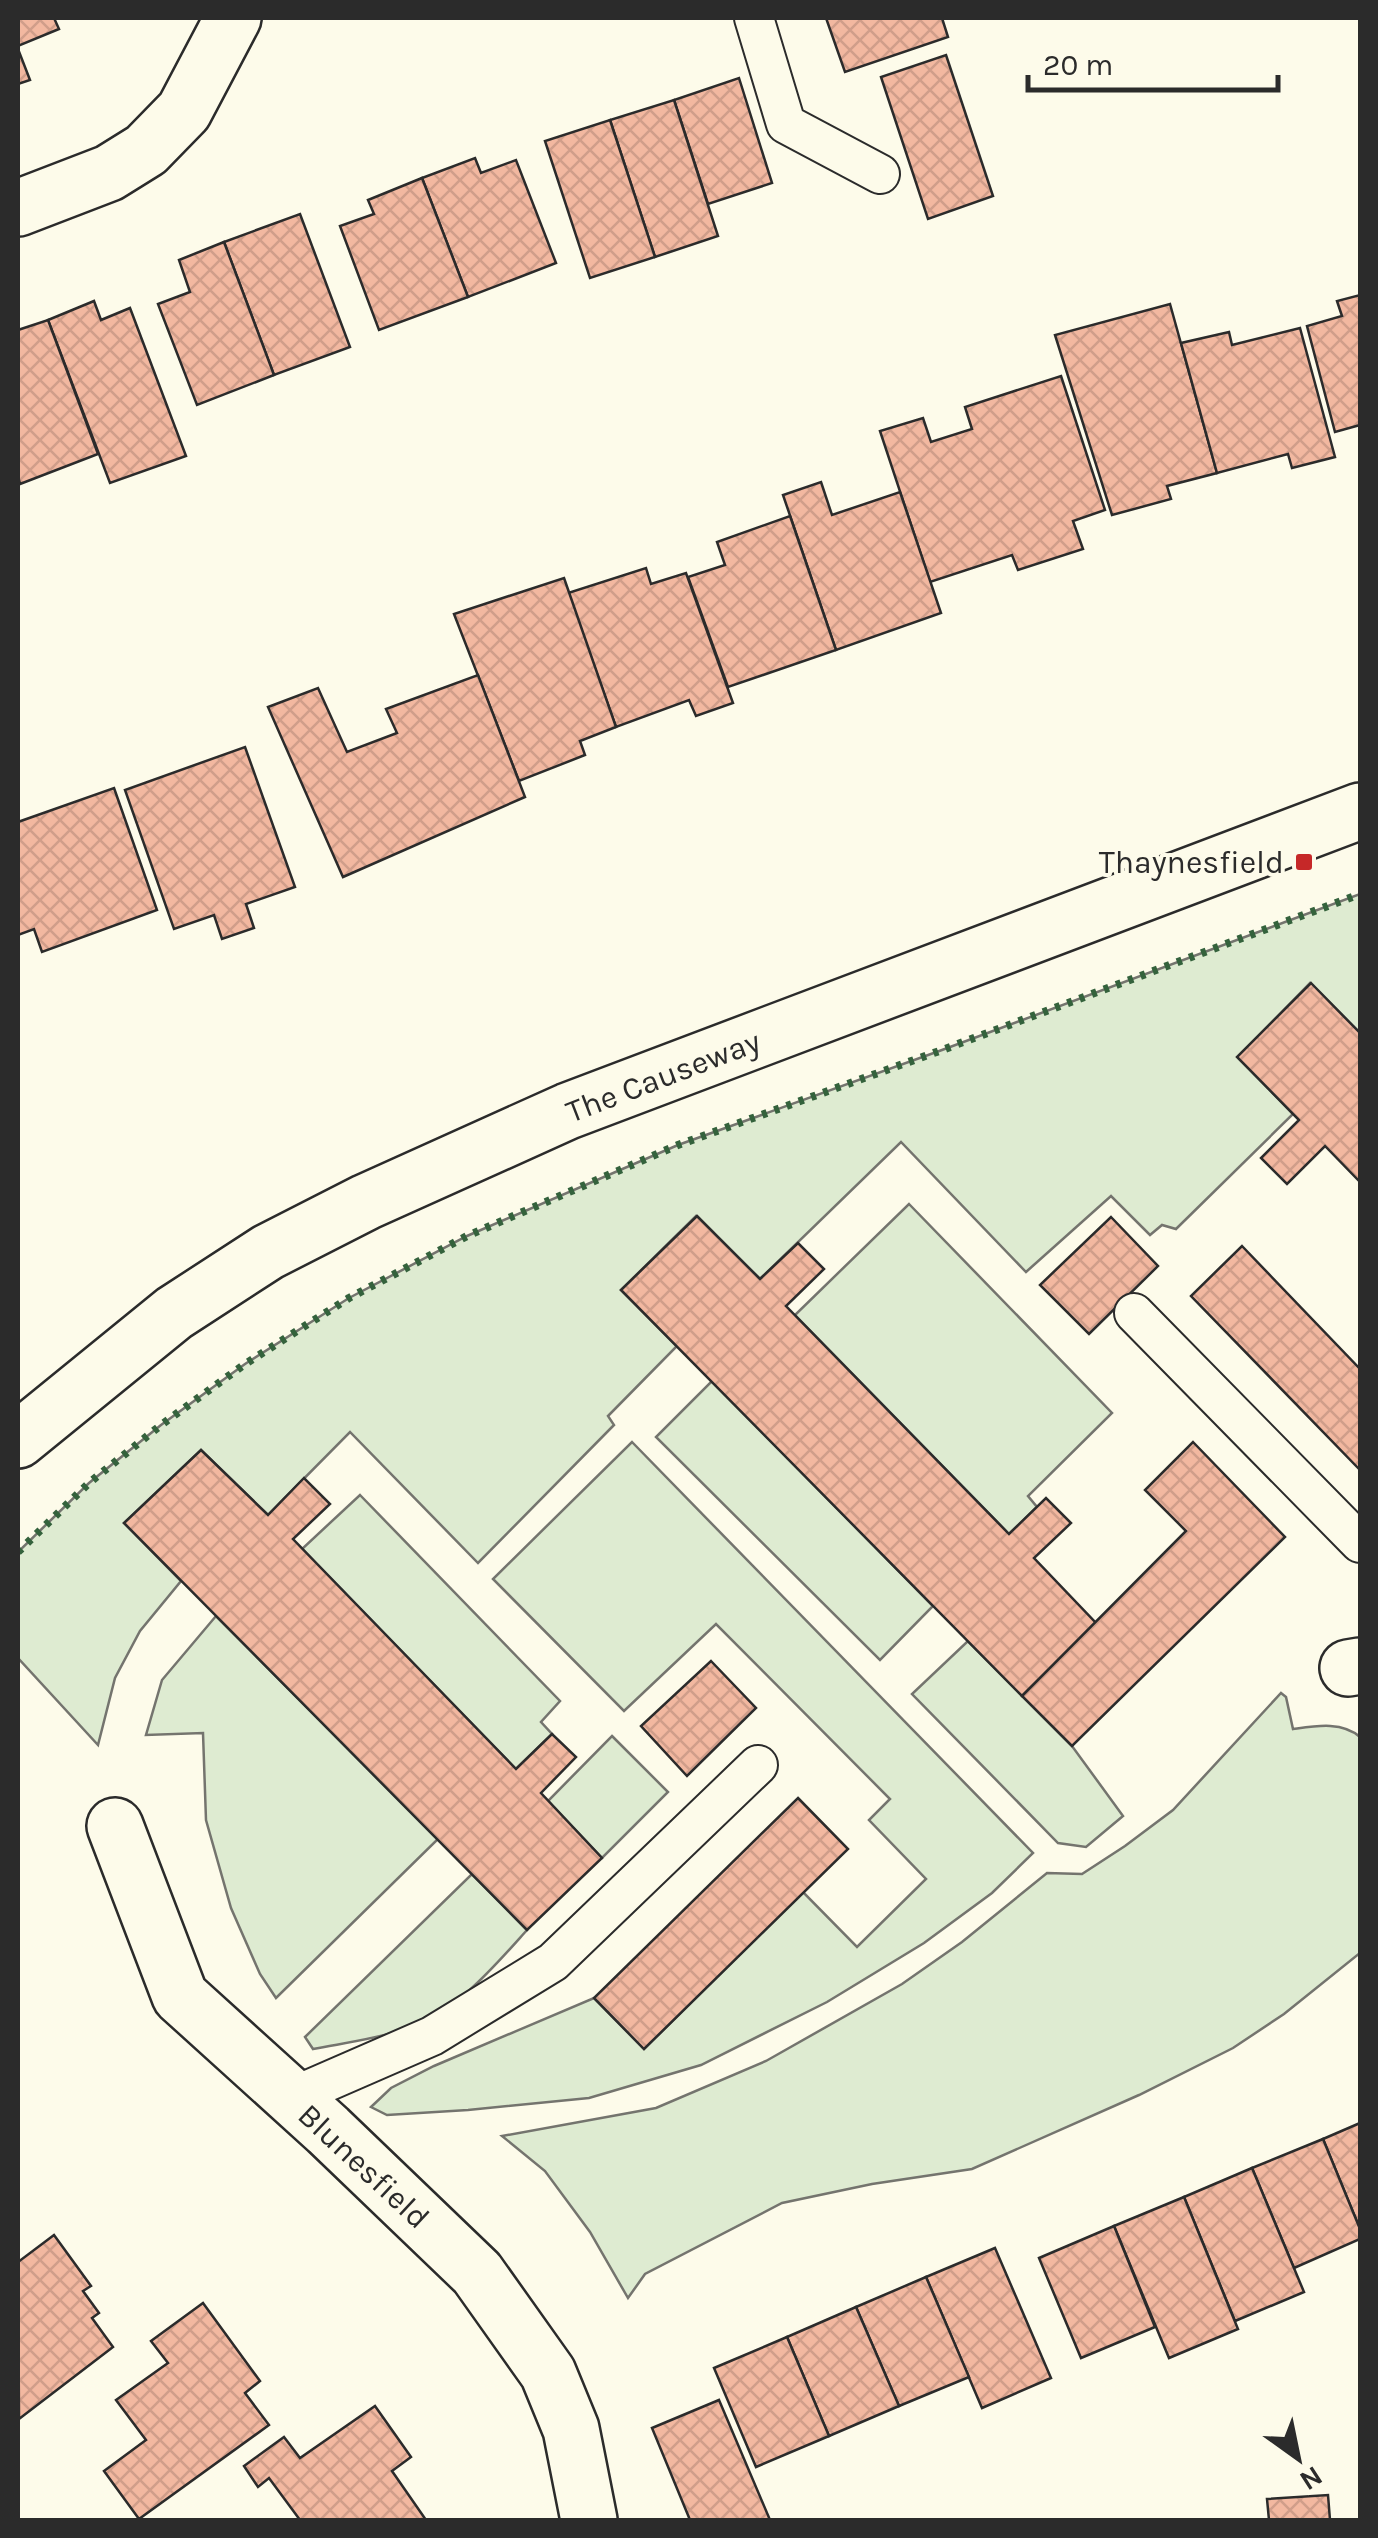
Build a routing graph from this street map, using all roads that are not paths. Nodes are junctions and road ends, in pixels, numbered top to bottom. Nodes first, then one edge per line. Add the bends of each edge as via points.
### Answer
1 (233, 18) edge
2 (754, 18) edge
3 (880, 174) dead end
4 (18, 208) edge
5 (1360, 811) edge
6 (1134, 1313) dead end
7 (18, 1440) edge
8 (1360, 1543) edge
9 (758, 1765) dead end
10 (115, 1826) dead end
11 (292, 2097) junction
12 (589, 2520) edge

1 - 4 main road via 184,110 146,150
2 - 3 lane via 786,124
5 - 7 main road, The Causeway via 568,1111 366,1202 268,1252 174,1314
6 - 8 lane
9 - 11 lane via 553,1962 432,2036
10 - 11 main road, Blunesfield via 180,1996
11 - 12 main road, Blunesfield via 477,2273 548,2373 571,2429

